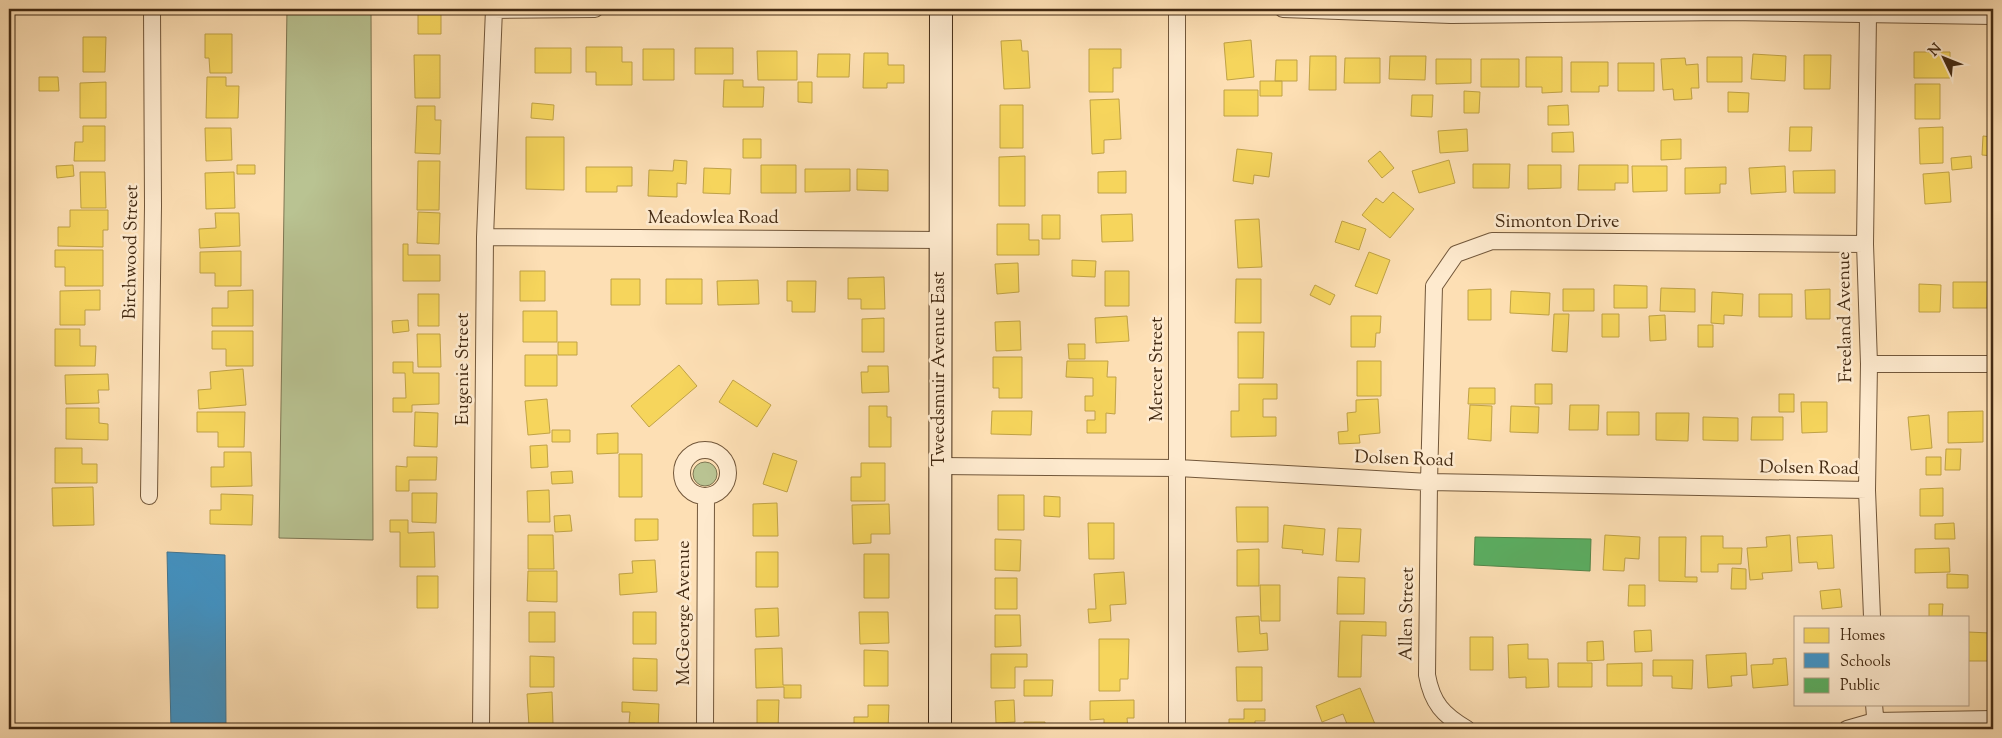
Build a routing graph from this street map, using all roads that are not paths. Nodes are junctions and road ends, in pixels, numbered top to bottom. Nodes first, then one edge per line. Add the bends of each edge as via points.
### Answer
1 (152, 9) edge
2 (494, 9) edge
3 (595, 9) edge
4 (941, 9) edge
5 (1177, 9) edge
6 (1283, 9) edge
7 (1728, 10) edge
8 (1451, 12) edge
9 (1868, 15) junction
10 (1993, 16) edge
11 (485, 236) junction
12 (941, 240) junction
13 (1864, 244) junction
14 (1869, 364) junction
15 (1993, 364) edge
16 (940, 466) junction
17 (1178, 468) junction
18 (1429, 482) junction
19 (1868, 490) junction
20 (150, 496) dead end
21 (706, 496) dead end
22 (1872, 616) edge
23 (1874, 706) edge
24 (1993, 719) edge
25 (1876, 725) edge
26 (481, 729) edge
27 (705, 729) edge
28 (940, 729) edge
29 (1177, 729) edge
30 (1467, 729) edge
31 (1848, 729) edge

1 - 20 street, Birchwood Street
2 - 3 street
2 - 11 street, Eugenie Street
4 - 12 street, Tweedsmuir Avenue East
5 - 17 street, Mercer Street
6 - 8 street
7 - 8 street
7 - 9 street
9 - 10 street
9 - 13 street, Freeland Avenue
11 - 12 street, Meadowlea Road
11 - 26 street, Eugenie Street
12 - 16 street, Tweedsmuir Avenue East
13 - 14 street, Freeland Avenue
13 - 18 street, Simonton Drive via 1492,241 1456,254 1434,286
14 - 15 street
14 - 19 street, Freeland Avenue
16 - 17 street, Dolsen Road
16 - 28 street, Tweedsmuir Avenue East
17 - 18 street, Dolsen Road
17 - 29 street, Mercer Street
18 - 19 street, Dolsen Road
18 - 30 street, Allen Street via 1427,675 1430,691 1438,706 1451,720
19 - 22 street, Freeland Avenue
21 - 27 street, McGeorge Avenue
23 - 25 street
24 - 25 street
25 - 31 street

